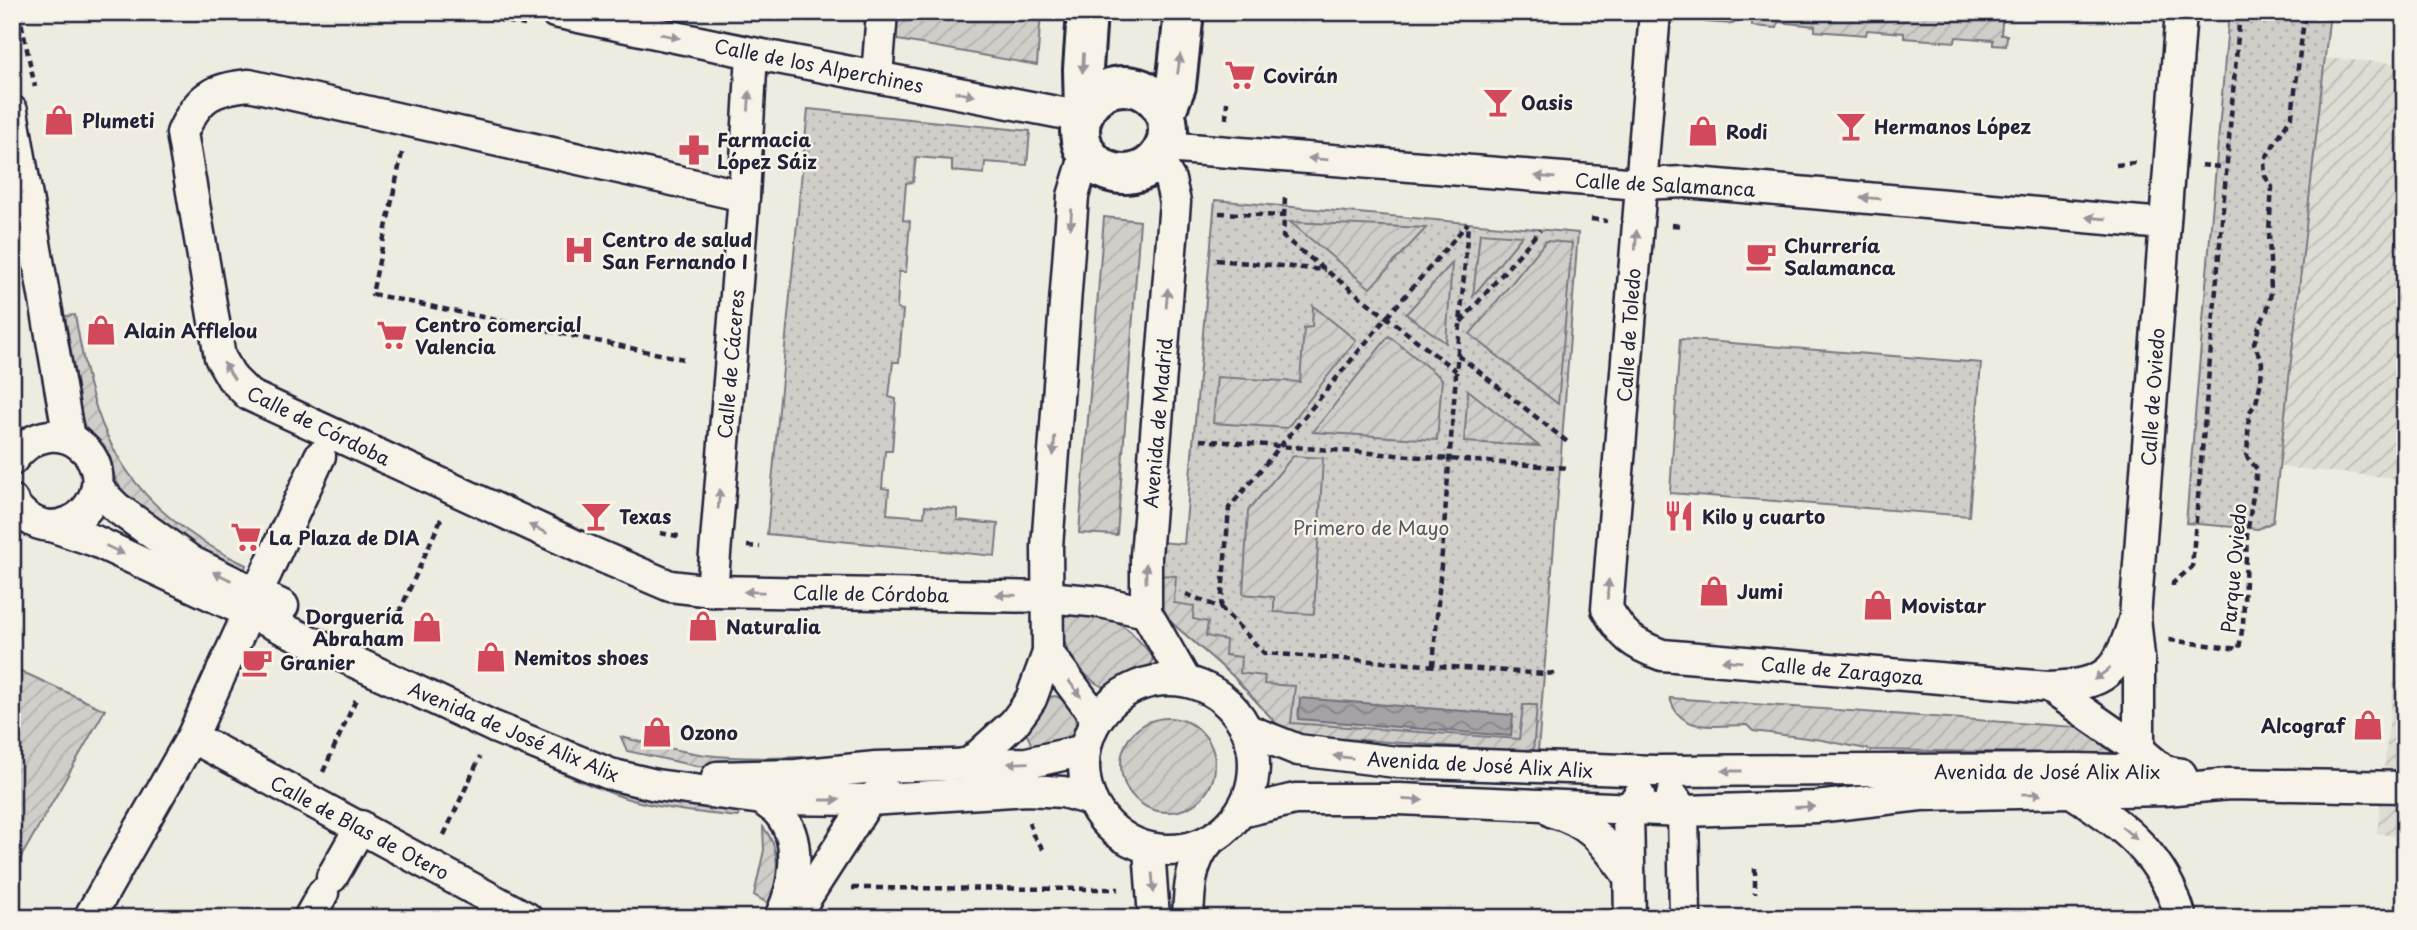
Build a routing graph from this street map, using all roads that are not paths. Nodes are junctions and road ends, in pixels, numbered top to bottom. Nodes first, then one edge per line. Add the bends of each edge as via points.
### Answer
1 (555, 12) edge
2 (882, 12) edge
3 (1087, 12) edge
4 (1184, 12) edge
5 (1656, 12) edge
6 (2181, 12) edge
7 (752, 53) junction
8 (877, 77) junction
9 (12, 111) edge
10 (1084, 128) junction
11 (1163, 140) junction
12 (1640, 184) junction
13 (744, 196) junction
14 (2164, 224) junction
15 (52, 337) junction
16 (69, 438) junction
17 (22, 450) edge
18 (320, 456) dead end
19 (97, 488) junction
20 (12, 500) edge
21 (51, 526) junction
22 (712, 591) junction
23 (1046, 597) junction
24 (253, 602) junction
25 (1146, 612) junction
26 (2136, 617) junction
27 (1637, 646) joint
28 (1048, 653) junction
29 (1185, 680) junction
30 (2048, 687) junction
31 (1097, 719) junction
32 (1248, 730) junction
33 (192, 737) junction
34 (1085, 750) junction
35 (2139, 750) junction
36 (950, 765) junction
37 (2164, 771) junction
38 (1655, 772) junction
39 (2229, 784) junction
40 (2405, 787) edge
41 (2073, 793) junction
42 (762, 799) junction
43 (869, 800) junction
44 (1091, 800) junction
45 (1525, 805) junction
46 (1737, 809) junction
47 (1628, 810) junction
48 (1241, 811) junction
49 (1683, 811) junction
50 (361, 826) junction
51 (1208, 842) junction
52 (1149, 849) junction
53 (1684, 860) junction
54 (1628, 875) junction
55 (321, 896) edge
56 (89, 918) edge
57 (527, 918) edge
58 (780, 918) edge
59 (793, 918) edge
60 (1154, 918) edge
61 (1188, 918) edge
62 (1630, 918) edge
63 (1685, 918) edge
64 (2181, 918) edge

1 -> 7 street, Calle de los Alperchines
2 - 8 street
3 -> 10 street
11 -> 4 street
5 - 12 street, Calle de Toledo
6 - 14 street, Calle de Oviedo
7 - 8 street, Calle de los Alperchines
13 -> 7 street, Calle de Cáceres
8 -> 10 street, Calle de los Alperchines
9 - 15 street
10 - 11 street via 1101,167 1121,172 1140,170
10 - 11 street via 1094,98 1102,92 1138,89 1160,105
10 -> 23 street via 1073,196
12 -> 11 street, Calle de Salamanca
25 -> 11 street, Avenida de Madrid via 1146,556 1175,202
14 -> 12 street, Calle de Salamanca via 1685,182
27 -> 12 street, Calle de Toledo via 1619,630 1607,609
22 -> 13 street, Calle de Cáceres
22 -> 13 street, Calle de Córdoba via 670,586 249,395 220,356 182,133 196,108 214,92 249,85
14 - 26 street, Calle de Oviedo
15 - 16 street
15 - 17 street via 50,388 43,415
16 - 17 street via 44,436
16 - 19 street via 92,458
18 - 24 street
19 - 21 street via 81,516
24 -> 19 street, Avenida de José Alix Alix via 117,508
20 - 21 street, Avenida de José Alix Alix via 23,515
21 -> 24 street, Avenida de José Alix Alix
23 -> 22 street, Calle de Córdoba
23 - 25 street, Calle de Córdoba
23 - 28 street
24 - 33 street
24 - 36 street, Avenida de José Alix Alix via 390,658 615,761 704,777 756,778
24 - 42 street, Avenida de José Alix Alix via 494,727 610,774
25 - 29 street, Avenida de Madrid
26 -> 30 street, Calle de Zaragoza via 2120,659 2102,677 2079,686
26 - 35 street, Calle de Oviedo
30 -> 27 street, Calle de Zaragoza via 1662,655
28 -> 31 street
28 - 36 street via 1031,699 1014,723 970,762
29 - 31 street via 1150,681 1122,693
29 - 32 street via 1225,699
30 - 35 street, Calle de Zaragoza
31 - 34 street
38 -> 32 street, Avenida de José Alix Alix via 1344,758 1298,750
32 - 48 street via 1255,759 1252,787
33 - 50 street, Calle de Blas de Otero
33 - 56 street
34 -> 36 street, Avenida de José Alix Alix via 1027,763
34 - 44 street via 1084,775
35 - 37 street
36 - 43 street via 894,782
37 -> 38 street, Avenida de José Alix Alix
37 - 39 street, Avenida de José Alix Alix
38 - 47 street
38 - 49 street
39 - 40 street
39 - 41 street, Avenida de José Alix Alix
46 -> 41 street, Avenida de José Alix Alix via 1816,807 1921,795
41 -> 64 street via 2138,840 2159,868
42 -> 43 street, Avenida de José Alix Alix
42 - 58 street via 780,814 791,839 795,870
43 - 44 street, Avenida de José Alix Alix via 1028,790 1063,792
43 - 59 street
44 - 52 street via 1109,826
45 - 47 street, Avenida de José Alix Alix
48 -> 45 street, Avenida de José Alix Alix via 1295,799
45 - 54 street, Avenida de José Alix Alix via 1573,818 1596,833
46 - 49 street, Avenida de José Alix Alix
46 - 53 street via 1699,836
47 - 49 street, Avenida de José Alix Alix
47 - 54 street
48 - 51 street
49 - 53 street
50 - 55 street
50 - 57 street, Calle de Blas de Otero
51 - 52 street via 1176,850
51 - 61 street via 1199,852 1191,879
52 -> 60 street
53 - 63 street
54 - 62 street

